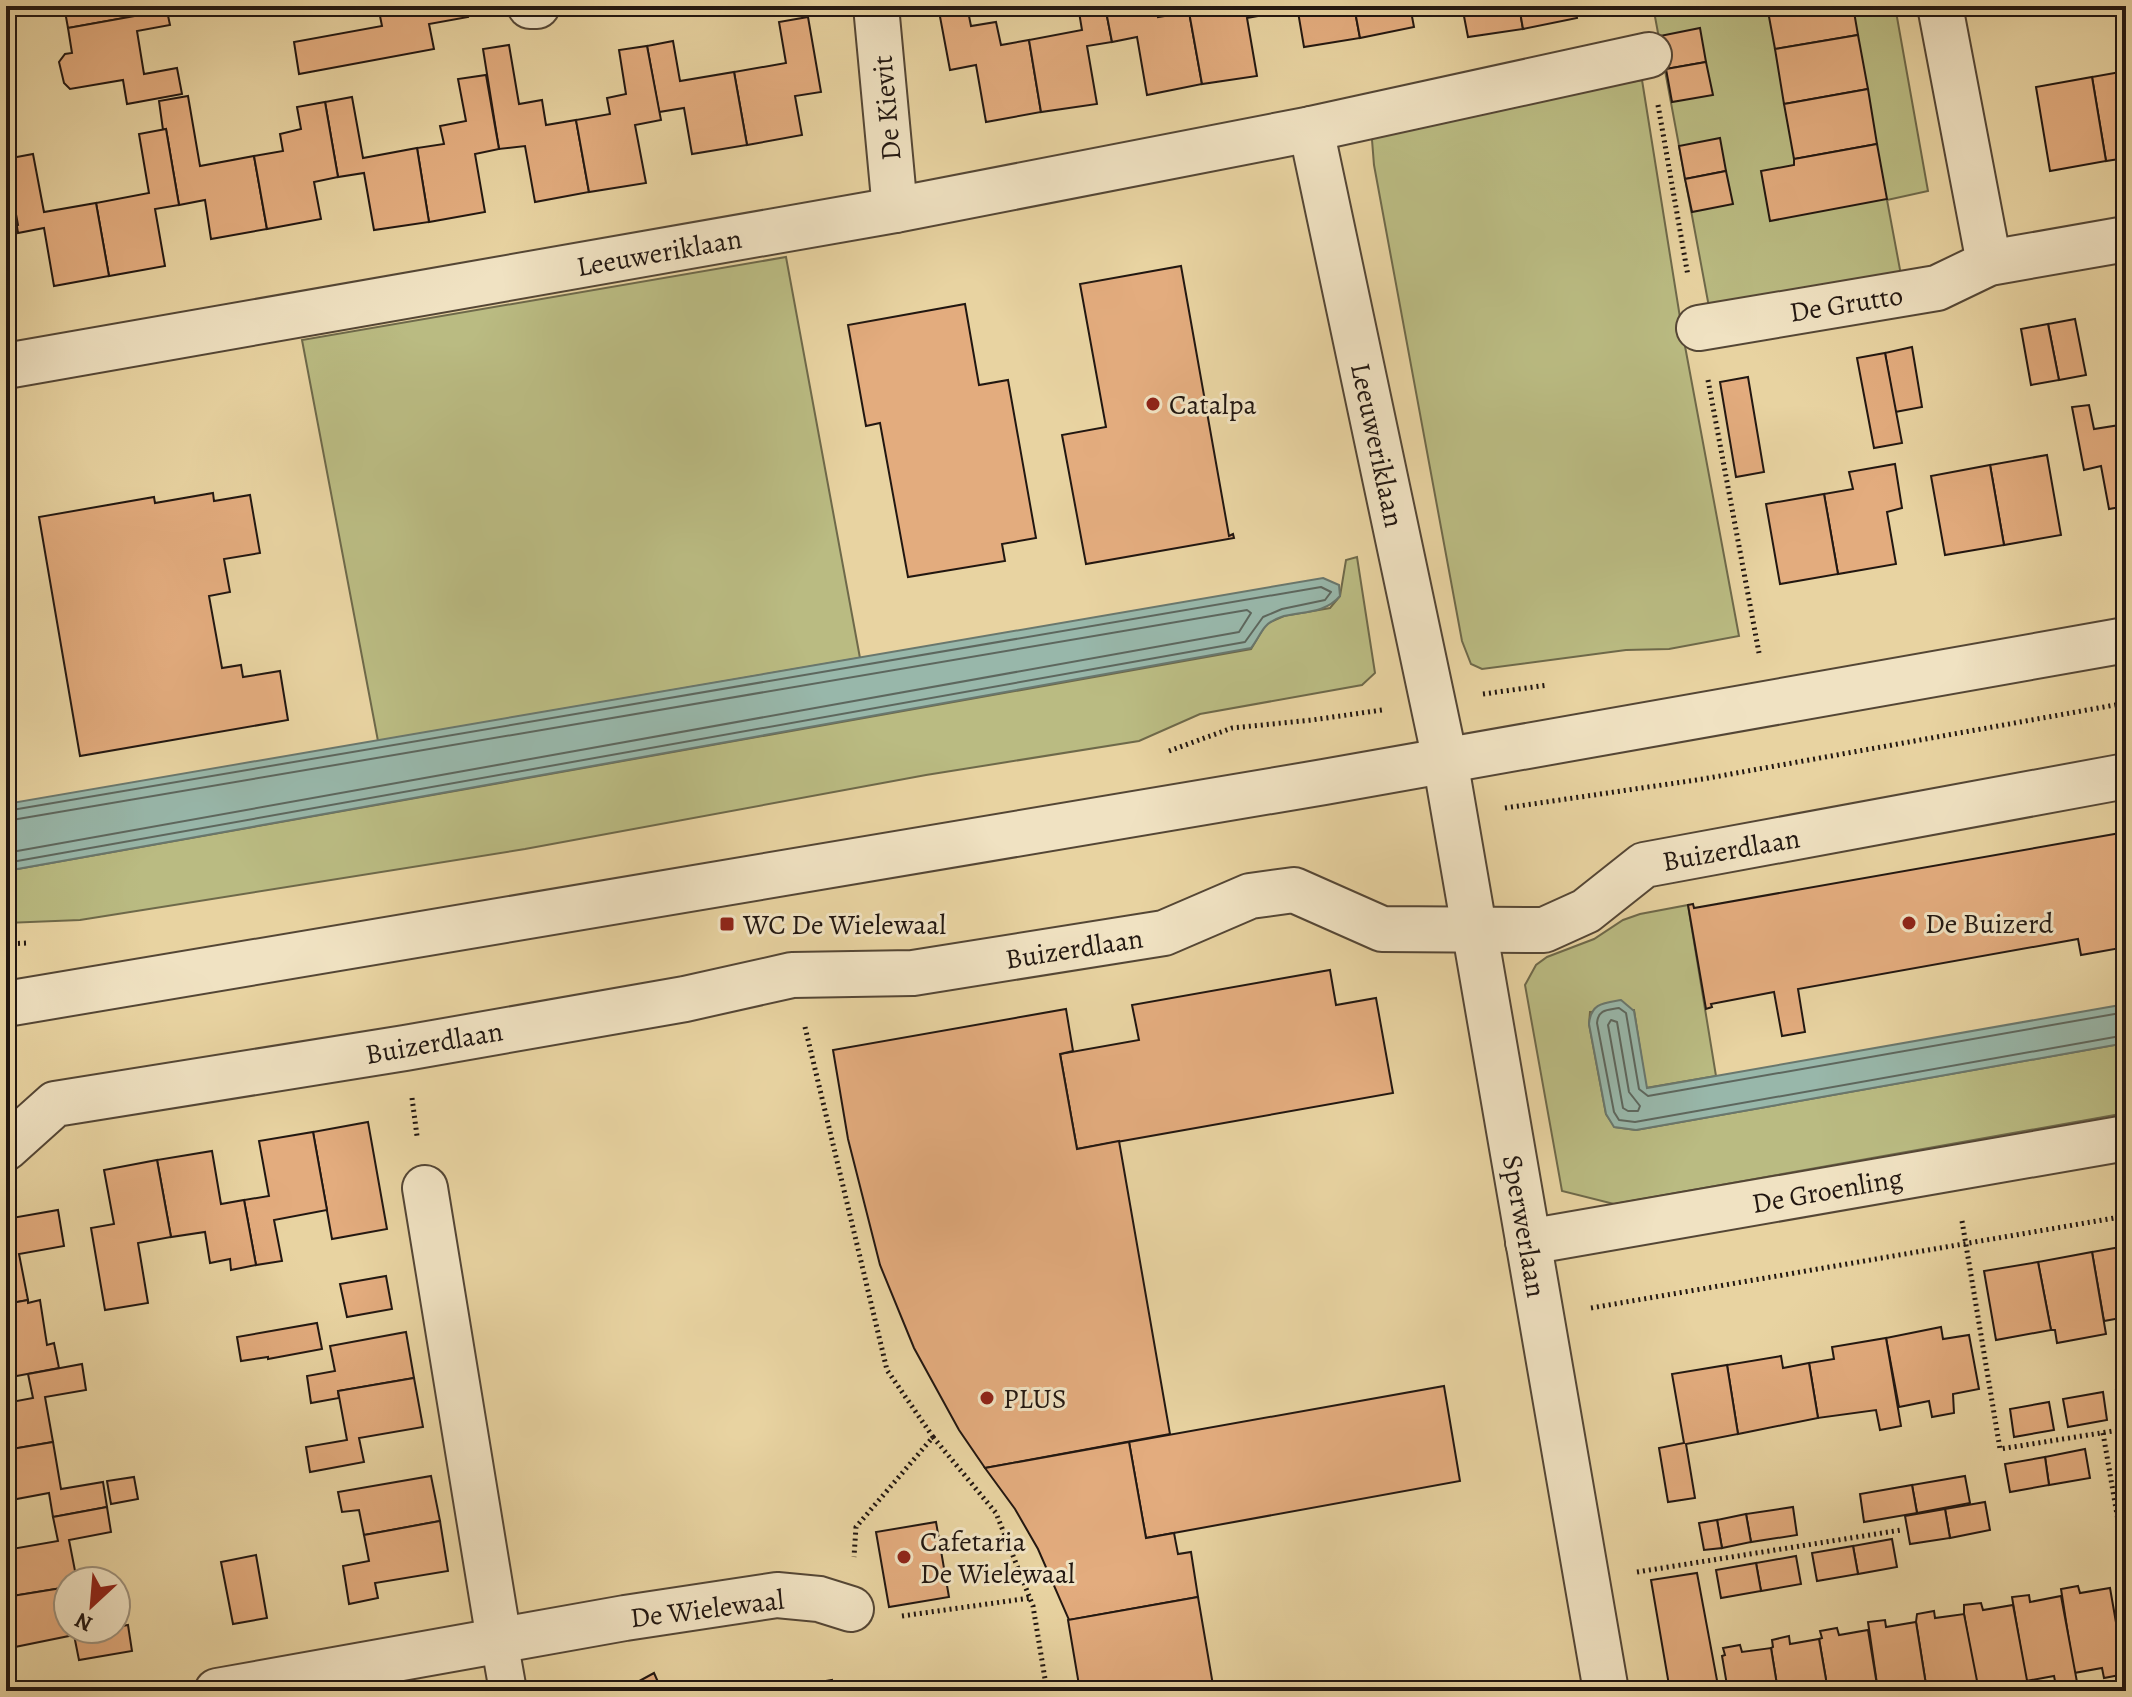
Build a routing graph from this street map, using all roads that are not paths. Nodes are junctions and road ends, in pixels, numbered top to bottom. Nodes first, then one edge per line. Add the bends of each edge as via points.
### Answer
1 (530, 6) edge
2 (537, 6) edge
3 (876, 6) edge
4 (1940, 6) edge
5 (1649, 55) dead end
6 (1311, 129) junction
7 (895, 210) junction
8 (2126, 239) edge
9 (1989, 263) junction
10 (1699, 328) dead end
11 (6, 366) edge
12 (2126, 640) edge
13 (1445, 760) junction
14 (2126, 776) edge
15 (1475, 931) junction
16 (6, 1004) edge
17 (2126, 1138) edge
18 (6, 1148) edge
19 (425, 1188) dead end
20 (1528, 1242) junction
21 (851, 1609) road end
22 (499, 1640) junction
23 (217, 1691) edge
24 (508, 1691) edge
25 (1606, 1691) edge

1 - 2 street
3 - 7 street, De Kievit
4 - 9 street
5 - 6 street, Leeuweriklaan
6 - 7 street, Leeuweriklaan
6 - 13 street, Leeuweriklaan
7 - 11 street, Leeuweriklaan
8 - 9 street, De Grutto
9 - 10 street, De Grutto via 1937,288
12 - 13 street
13 - 15 street, Sperwerlaan
13 - 16 street
14 - 15 street, Buizerdlaan via 1644,865 1586,911 1544,930
15 - 18 street, Buizerdlaan via 1382,929 1294,890 1250,896 1164,933 913,973 792,975 685,999 55,1104
15 - 20 street, Sperwerlaan
17 - 20 street, De Groenling
19 - 22 street
20 - 25 street, Sperwerlaan
21 - 22 street, De Wielewaal via 777,1595
22 - 23 street, De Wielewaal
22 - 24 lane

